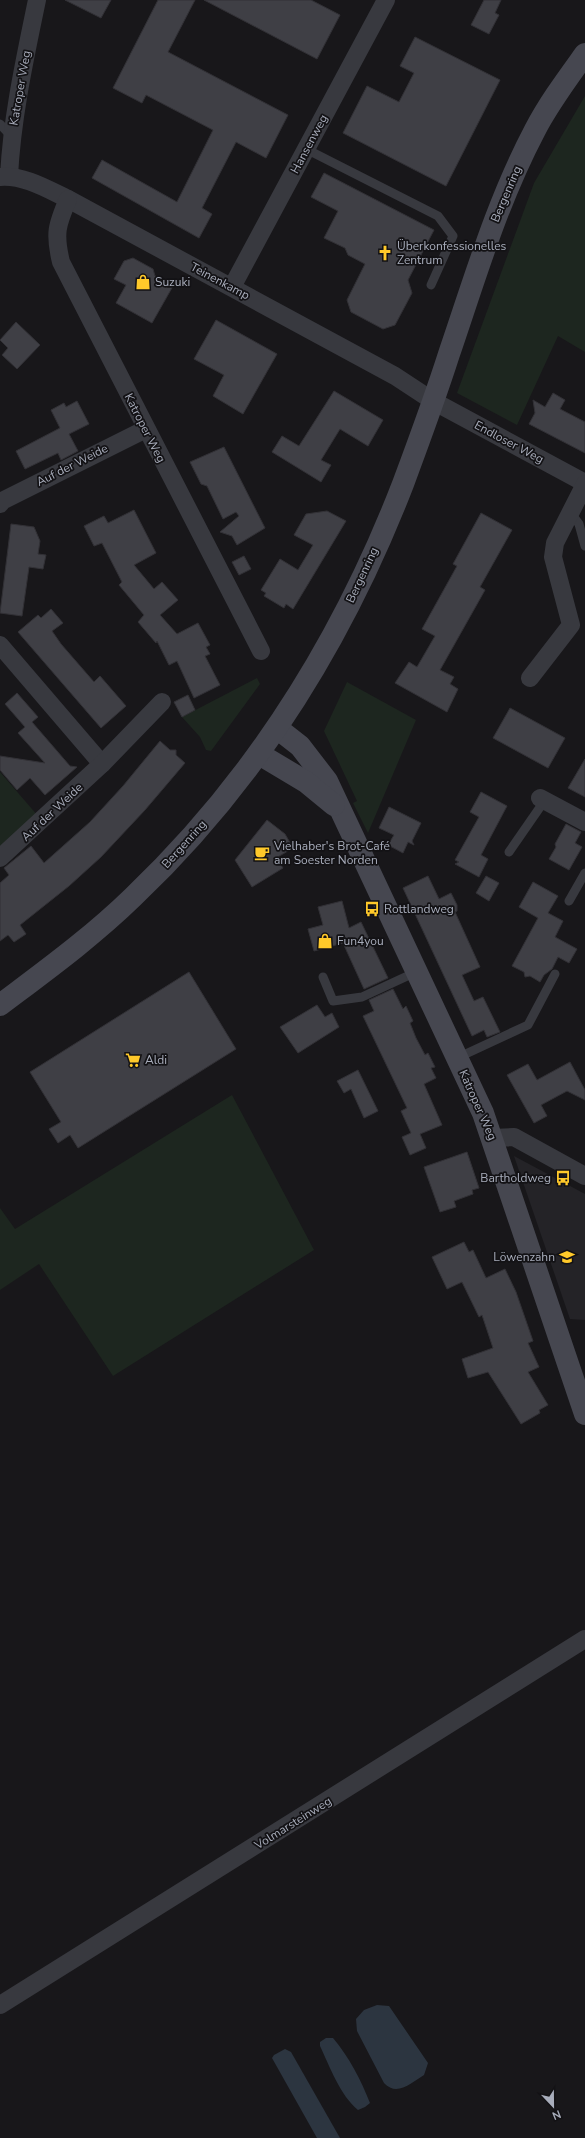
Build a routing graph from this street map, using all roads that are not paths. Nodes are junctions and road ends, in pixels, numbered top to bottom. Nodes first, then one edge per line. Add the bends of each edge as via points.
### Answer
1 (37, 0) edge
2 (386, 0) edge
3 (585, 54) edge
4 (6, 130) edge
5 (306, 149) junction
6 (5, 177) edge
7 (68, 199) junction
8 (431, 285) dead end
9 (232, 287) junction
10 (432, 401) junction
11 (146, 429) junction
12 (585, 483) edge
13 (0, 504) edge
14 (570, 512) junction
15 (585, 546) edge
16 (0, 645) edge
17 (261, 651) dead end
18 (530, 678) dead end
19 (162, 702) dead end
20 (277, 728) junction
21 (259, 754) junction
22 (102, 764) junction
23 (543, 799) joint
24 (340, 810) junction
25 (585, 822) edge
26 (508, 852) dead end
27 (0, 858) edge
28 (585, 873) edge
29 (569, 901) dead end
30 (416, 972) junction
31 (555, 974) dead end
32 (323, 978) dead end
33 (0, 1005) edge
34 (457, 1058) junction
35 (493, 1138) junction
36 (585, 1176) edge
37 (585, 1414) edge
38 (585, 1639) edge
39 (0, 2005) edge

1 - 4 street, Katroper Weg
2 - 5 street, Hansenweg
3 - 10 main road, Bergenring via 555,94 534,131 514,175 492,225
4 - 6 street, Katroper Weg
5 - 8 lane via 438,216 453,236
5 - 9 street, Hansenweg
6 - 7 street, Teinenkamp via 36,183
7 - 9 street, Teinenkamp
7 - 11 street, Katroper Weg via 59,222 56,240 61,262
9 - 10 street, Teinenkamp via 395,376
10 - 12 street, Endloser Weg
10 - 20 main road, Bergenring via 402,485 364,574 327,646
11 - 13 street, Auf der Weide
11 - 17 street, Katroper Weg
12 - 14 street
14 - 15 lane via 578,524
14 - 18 street via 555,543 553,558 571,625
16 - 22 street
19 - 22 street, Auf der Weide
20 - 21 main road, Bergenring
20 - 24 main road, Katroper Weg via 300,746 327,781
21 - 24 main road, Katroper Weg via 306,782
21 - 33 main road, Bergenring via 198,830 136,895 70,952
22 - 27 street, Auf der Weide
23 - 25 street
23 - 26 lane
24 - 30 main road, Katroper Weg
28 - 29 lane
30 - 32 lane via 362,997 333,1001
30 - 34 main road, Katroper Weg
31 - 34 lane via 528,1026
34 - 35 main road, Katroper Weg
35 - 36 street via 514,1137
35 - 37 main road, Katroper Weg
38 - 39 street, Volmarsteinweg

